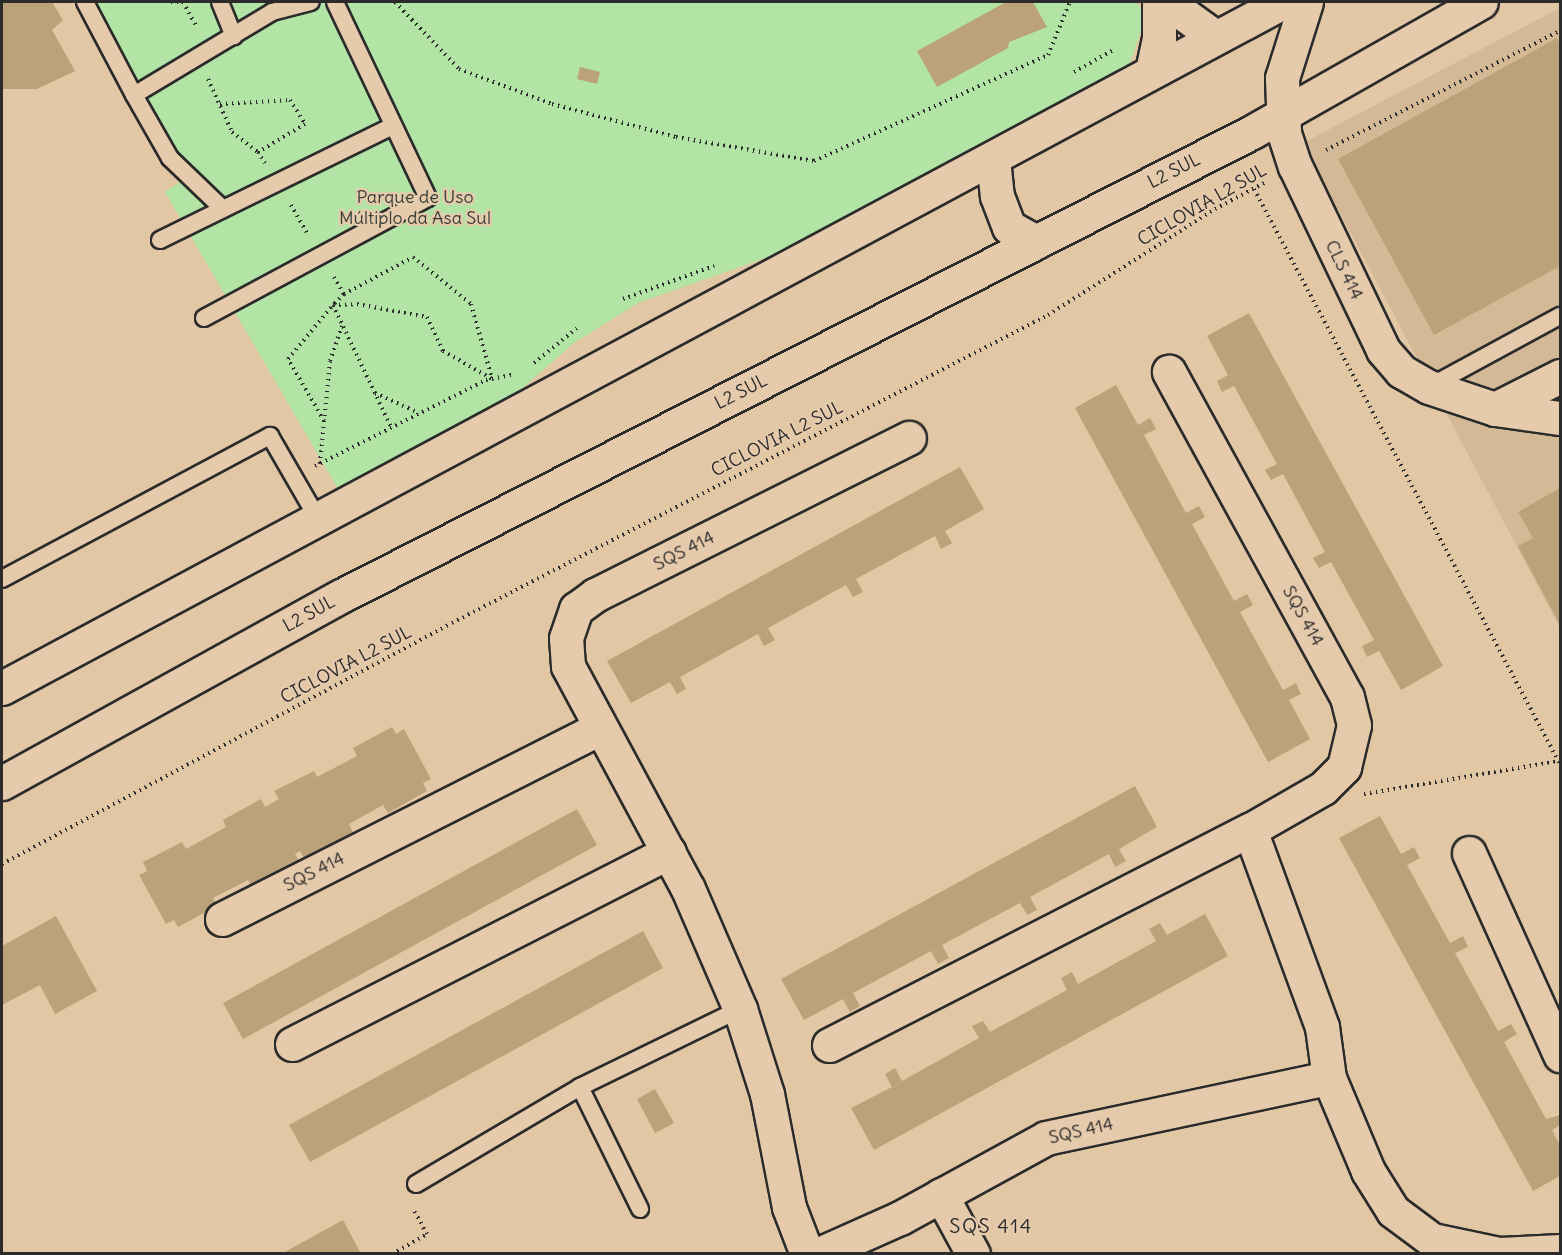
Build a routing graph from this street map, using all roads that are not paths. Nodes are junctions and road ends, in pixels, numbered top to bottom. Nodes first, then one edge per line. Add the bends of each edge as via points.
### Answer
1 (85, 2) edge
2 (220, 2) edge
3 (311, 2) edge
4 (335, 2) edge
5 (1159, 2) edge
6 (1167, 2) edge
7 (1283, 2) edge
8 (1306, 2) edge
9 (1481, 2) edge
10 (234, 36) junction
11 (1214, 36) junction
12 (1152, 71) junction
13 (134, 95) junction
14 (1281, 115) junction
15 (393, 126) junction
16 (993, 159) junction
17 (223, 209) junction
18 (160, 240) dead end
19 (1036, 242) junction
20 (1560, 316) edge
21 (204, 318) dead end
22 (1169, 372) dead end
23 (1560, 376) edge
24 (1429, 387) junction
25 (1495, 409) junction
26 (1560, 418) edge
27 (909, 438) dead end
28 (319, 521) junction
29 (2, 579) edge
30 (2, 688) edge
31 (600, 728) junction
32 (2, 783) edge
33 (1250, 830) junction
34 (669, 852) junction
35 (1469, 853) dead end
36 (222, 919) dead end
37 (740, 1009) junction
38 (291, 1044) dead end
39 (829, 1044) dead end
40 (1560, 1055) edge
41 (1329, 1078) junction
42 (580, 1087) junction
43 (416, 1184) road end
44 (941, 1195) junction
45 (640, 1209) dead end
46 (1560, 1251) edge
47 (807, 1254) edge
48 (819, 1254) edge
49 (973, 1254) edge
50 (1500, 1254) edge

1 - 13 lane
2 - 10 lane
3 - 10 lane via 272,12
4 - 15 lane
5 - 12 street via 1159,39
6 - 11 street
7 - 11 street
8 - 14 street, CLS 414 via 1285,64
9 - 14 street, L2 SUL
10 - 13 lane
11 - 12 street
12 - 16 street
13 - 17 lane via 170,158
14 - 19 street, L2 SUL
14 - 24 street, CLS 414 via 1295,166 1383,350 1401,371
15 - 17 lane
15 - 21 lane via 428,198
16 - 19 street via 997,196 1009,227
16 - 28 street
17 - 18 lane
19 - 32 street, L2 SUL via 341,596
20 - 24 lane
22 - 33 street, SQS 414 via 1347,697 1354,725 1344,767 1323,788
23 - 25 street
24 - 25 street, CLS 414
25 - 26 street, CLS 414
27 - 31 street, SQS 414 via 576,609 566,638 568,666
28 - 29 lane via 270,436
28 - 30 street
31 - 34 street, SQS 414
31 - 36 street, SQS 414
33 - 39 street, SQS 414
33 - 41 street via 1322,1027
34 - 37 street, SQS 414
34 - 38 street
35 - 40 street
37 - 42 lane
37 - 47 street, SQS 414 via 767,1094 789,1207
41 - 44 street, SQS 414 via 1046,1138
41 - 50 street via 1368,1171 1393,1211 1432,1240
42 - 43 lane
42 - 45 lane
44 - 48 street, SQS 414
44 - 49 street
46 - 50 street

